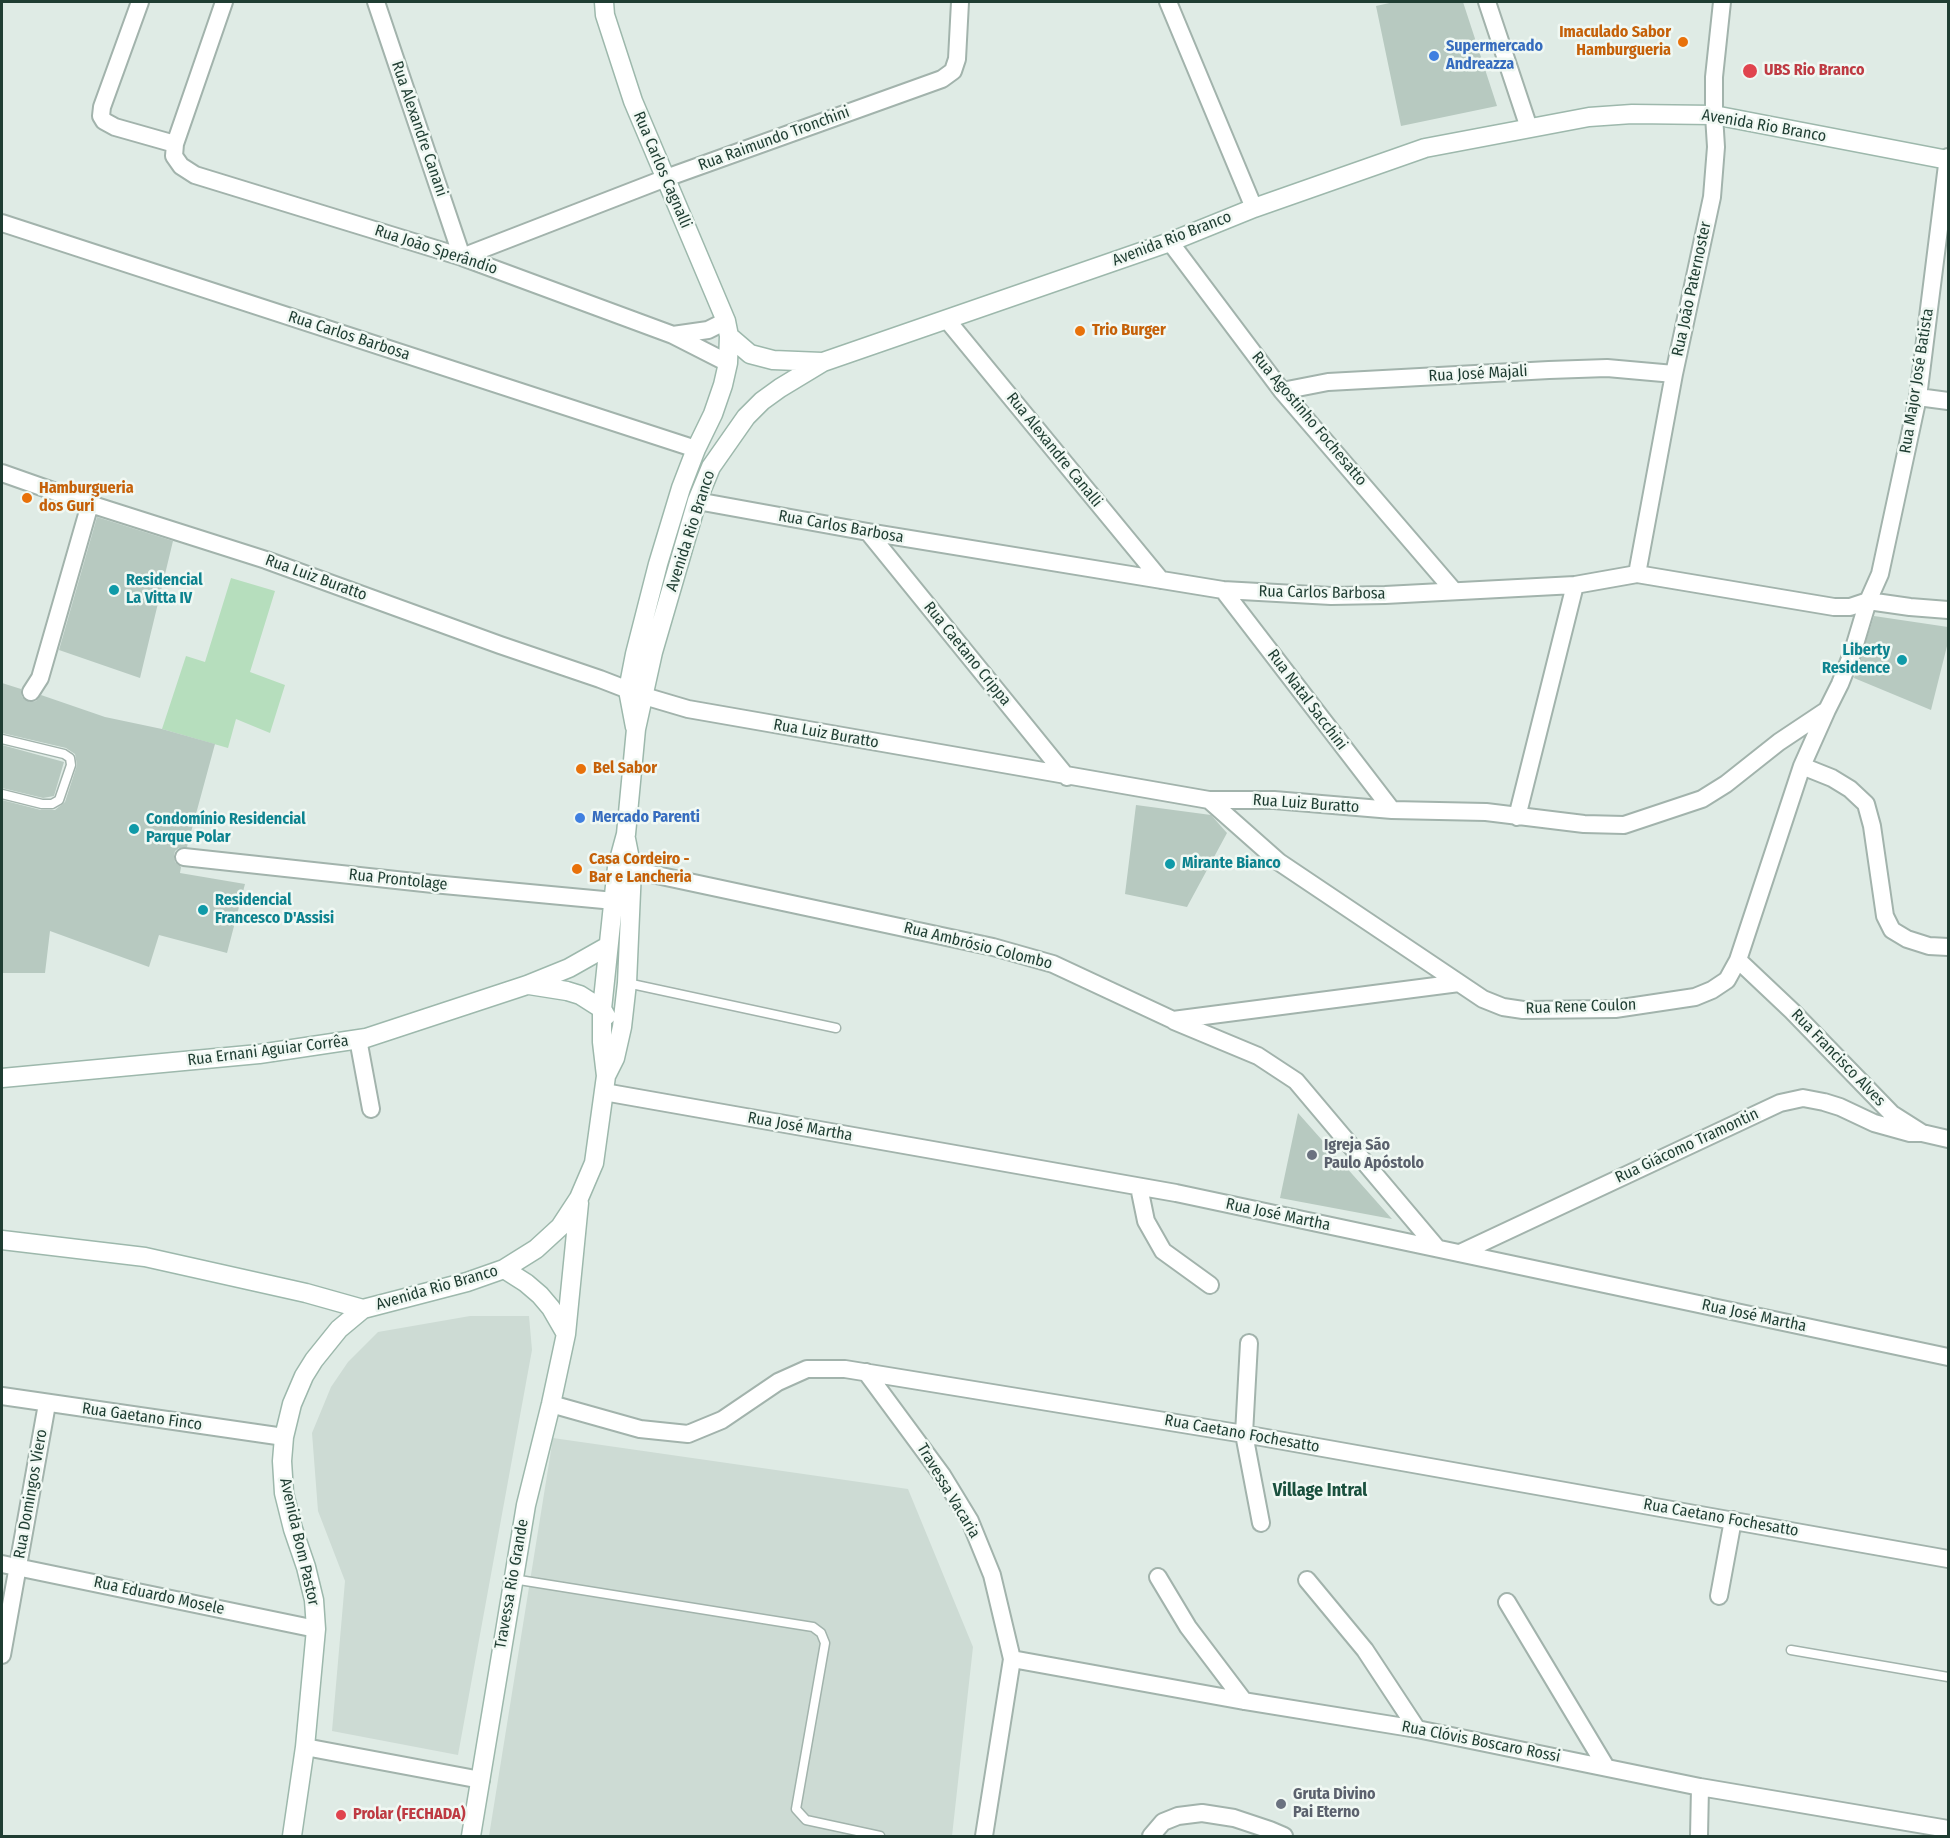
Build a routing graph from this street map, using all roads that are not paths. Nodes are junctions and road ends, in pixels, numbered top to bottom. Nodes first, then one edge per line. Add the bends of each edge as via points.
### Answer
1 (140, 2) edge
2 (224, 2) edge
3 (376, 2) edge
4 (604, 2) edge
5 (960, 2) edge
6 (1168, 2) edge
7 (1487, 2) edge
8 (1722, 2) edge
9 (1714, 115) junction
10 (1529, 128) junction
11 (175, 144) junction
12 (1948, 159) edge
13 (666, 178) junction
14 (1254, 208) junction
15 (2, 223) edge
16 (1170, 242) junction
17 (462, 257) junction
18 (947, 320) junction
19 (728, 328) junction
20 (674, 335) junction
21 (823, 362) junction
22 (728, 363) junction
23 (1674, 374) junction
24 (1282, 391) junction
25 (1918, 397) junction
26 (1948, 401) edge
27 (696, 449) junction
28 (2, 473) edge
29 (697, 501) junction
30 (90, 504) junction
31 (868, 532) junction
32 (1637, 573) junction
33 (1161, 580) junction
34 (1575, 585) junction
35 (1223, 590) junction
36 (1454, 591) junction
37 (1869, 601) junction
38 (1948, 610) edge
39 (31, 692) dead end
40 (636, 693) junction
41 (1827, 710) junction
42 (2, 739) edge
43 (1802, 766) junction
44 (1066, 777) junction
45 (2, 794) edge
46 (1209, 800) junction
47 (1392, 810) junction
48 (1516, 817) junction
49 (184, 857) dead end
50 (625, 868) junction
51 (613, 901) junction
52 (632, 902) junction
53 (608, 946) junction
54 (1948, 947) edge
55 (1738, 960) junction
56 (1459, 982) junction
57 (627, 983) junction
58 (527, 985) junction
59 (602, 1009) junction
60 (1173, 1020) junction
61 (836, 1028) dead end
62 (358, 1039) junction
63 (615, 1058) junction
64 (2, 1077) edge
65 (605, 1084) junction
66 (371, 1109) dead end
67 (1922, 1133) junction
68 (1948, 1139) edge
69 (1139, 1187) junction
70 (579, 1198) junction
71 (2, 1240) edge
72 (1437, 1248) junction
73 (1460, 1253) junction
74 (504, 1269) junction
75 (1210, 1285) dead end
76 (363, 1309) junction
77 (566, 1334) junction
78 (1249, 1343) dead end
79 (1948, 1357) edge
80 (866, 1372) junction
81 (2, 1396) edge
82 (47, 1404) junction
83 (551, 1404) junction
84 (1244, 1434) junction
85 (284, 1437) junction
86 (1733, 1520) junction
87 (1261, 1523) dead end
88 (1948, 1559) edge
89 (10, 1565) edge
90 (1158, 1577) dead end
91 (513, 1579) junction
92 (1307, 1580) dead end
93 (1719, 1596) dead end
94 (1507, 1602) dead end
95 (316, 1629) junction
96 (1791, 1650) dead end
97 (2, 1655) edge
98 (1012, 1659) junction
99 (1948, 1677) edge
100 (1244, 1701) junction
101 (1417, 1730) junction
102 (305, 1747) junction
103 (1606, 1767) junction
104 (481, 1780) junction
105 (1700, 1787) junction
106 (1948, 1829) edge
107 (292, 1836) edge
108 (471, 1836) edge
109 (880, 1836) edge
110 (984, 1836) edge
111 (1151, 1836) edge
112 (1284, 1836) edge
113 (1699, 1836) edge

1 - 11 street via 101,116 115,127
2 - 11 street
3 - 17 street, Rua Alexandre Canani
4 - 13 main road, Rua Carlos Cagnalli via 633,101
5 - 13 street, Rua Raimundo Tronchini via 957,59 953,71 942,79
6 - 14 street
7 - 10 street
8 - 9 street, Rua João Paternoster
9 - 10 main road, Avenida Rio Branco via 1599,116
9 - 12 main road, Avenida Rio Branco
9 - 23 street, Rua João Paternoster via 1712,197
10 - 14 main road, Avenida Rio Branco via 1425,147
11 - 17 street, Rua João Sperândio via 174,156 181,166 195,174
12 - 25 street, Rua Major José Batista
13 - 17 street, Rua Raimundo Tronchini
13 - 19 main road, Rua Carlos Cagnalli
14 - 16 main road, Avenida Rio Branco
15 - 27 street, Rua Carlos Barbosa
16 - 18 main road, Avenida Rio Branco
16 - 24 street, Rua Agostinho Fochesatto
17 - 20 street, Rua João Sperândio
18 - 21 main road, Avenida Rio Branco
18 - 33 street, Rua Alexandre Canalli
19 - 20 street, Rua João Sperândio
19 - 21 main road via 750,354 793,362
19 - 22 main road, Avenida Rio Branco
20 - 22 street, Rua João Sperândio
21 - 29 main road, Avenida Rio Branco via 780,388 746,417 711,467
22 - 27 main road, Avenida Rio Branco via 713,414
23 - 24 street, Rua José Majali via 1549,370 1328,382
23 - 32 street, Rua João Paternoster
24 - 36 street, Rua Agostinho Fochesatto
25 - 26 street
25 - 37 street, Rua Major José Batista via 1880,574
27 - 40 main road, Avenida Rio Branco via 658,564 635,654
28 - 30 street, Rua Luiz Buratto
29 - 31 street, Rua Carlos Barbosa
29 - 40 main road, Avenida Rio Branco via 653,652
30 - 39 street via 40,678
30 - 40 street, Rua Luiz Buratto via 266,560
31 - 33 street, Rua Carlos Barbosa
31 - 44 street, Rua Caetano Crippa
32 - 34 street, Rua Carlos Barbosa
32 - 37 street, Rua Carlos Barbosa via 1834,607
33 - 35 street, Rua Carlos Barbosa
34 - 36 street, Rua Carlos Barbosa
34 - 48 street
35 - 36 street, Rua Carlos Barbosa via 1331,596
35 - 47 street, Rua Natal Sacchini
37 - 38 street, Rua Carlos Barbosa
37 - 41 street, Rua Luiz Buratto via 1853,651
40 - 44 street, Rua Luiz Buratto via 688,709
40 - 50 main road, Avenida Rio Branco
41 - 43 street, Rua Rene Coulon
41 - 48 street, Rua Luiz Buratto via 1726,784 1702,799 1663,813 1624,825
42 - 45 lane via 64,754 71,765 59,800 52,804
43 - 54 street via 1832,778 1866,804 1885,916 1892,930 1929,946
43 - 55 street, Rua Rene Coulon
44 - 46 street, Rua Luiz Buratto
46 - 47 street, Rua Luiz Buratto via 1274,800
46 - 56 street, Rua Rene Coulon via 1279,862
47 - 48 street, Rua Luiz Buratto via 1486,812
49 - 51 street, Rua Prontolage
50 - 51 main road, Avenida Rio Branco
50 - 52 main road, Avenida Rio Branco
50 - 60 street, Rua Ambrósio Colombo via 1003,949 1053,964
51 - 52 street, Rua Prontolage
51 - 53 main road, Avenida Rio Branco
52 - 57 main road, Avenida Rio Branco
53 - 58 main road, Rua Ernani Aguiar Corrêa
53 - 59 main road, Avenida Rio Branco
55 - 56 street, Rua Rene Coulon via 1727,980 1695,997 1615,1009 1503,1007
55 - 67 street, Rua Francisco Alves via 1892,1114
56 - 60 street
57 - 61 lane
57 - 63 main road, Avenida Rio Branco
58 - 59 main road, Rua Ernani Aguiar Corrêa via 580,995
58 - 62 main road, Rua Ernani Aguiar Corrêa
59 - 63 main road via 613,1034
59 - 65 main road, Avenida Rio Branco
60 - 72 street, Rua Ambrósio Colombo via 1258,1056 1296,1081
62 - 64 main road, Rua Ernani Aguiar Corrêa via 259,1054
62 - 66 street
63 - 65 main road, Avenida Rio Branco
65 - 69 street, Rua José Martha
65 - 70 main road, Avenida Rio Branco via 594,1163
67 - 68 street, Rua Francisco Alves
67 - 73 street, Rua Giácomo Tramontin via 1874,1123 1824,1102 1803,1098 1780,1103
69 - 72 street, Rua José Martha
69 - 75 street via 1146,1221 1163,1251
70 - 74 main road, Avenida Rio Branco via 560,1227 536,1249
70 - 77 main road, Travessa Rio Grande
71 - 76 main road, Avenida Rio Branco via 145,1257
72 - 73 street, Rua José Martha
73 - 79 street, Rua José Martha
74 - 76 main road, Avenida Rio Branco
74 - 77 main road via 540,1295
76 - 85 main road, Avenida Bom Pastor via 339,1329 304,1376
77 - 83 main road, Travessa Rio Grande
78 - 84 street
80 - 83 street, Rua Caetano Fochesatto via 807,1369 778,1382 722,1420 688,1434 640,1429
80 - 84 street, Rua Caetano Fochesatto
80 - 98 street, Travessa Vacaria via 928,1453 970,1521 992,1575
81 - 82 street, Rua Gaetano Finco
82 - 85 street, Rua Gaetano Finco
82 - 89 street, Rua Domingos Viero
83 - 91 main road, Travessa Rio Grande via 526,1504
84 - 86 street, Rua Caetano Fochesatto
84 - 87 street
85 - 95 main road, Avenida Bom Pastor via 284,1493 314,1600
86 - 88 street, Rua Caetano Fochesatto
86 - 93 street
89 - 95 street, Rua Eduardo Mosele
89 - 97 street, Rua Domingos Viero
90 - 100 street via 1188,1627
91 - 104 main road, Travessa Rio Grande
91 - 109 lane via 813,1627 825,1643 796,1809 806,1821
92 - 101 street via 1365,1650
94 - 103 street
95 - 102 main road, Avenida Bom Pastor
96 - 99 lane
98 - 100 street, Rua Clóvis Boscaro Rossi
98 - 110 street, Travessa Vacaria
100 - 101 street, Rua Clóvis Boscaro Rossi
101 - 103 street, Rua Clóvis Boscaro Rossi
102 - 104 street
102 - 107 main road, Avenida Bom Pastor
103 - 105 street, Rua Clóvis Boscaro Rossi
104 - 108 main road, Travessa Rio Grande
105 - 106 street, Rua Clóvis Boscaro Rossi
105 - 113 street
111 - 112 street via 1163,1822 1202,1814 1234,1818

